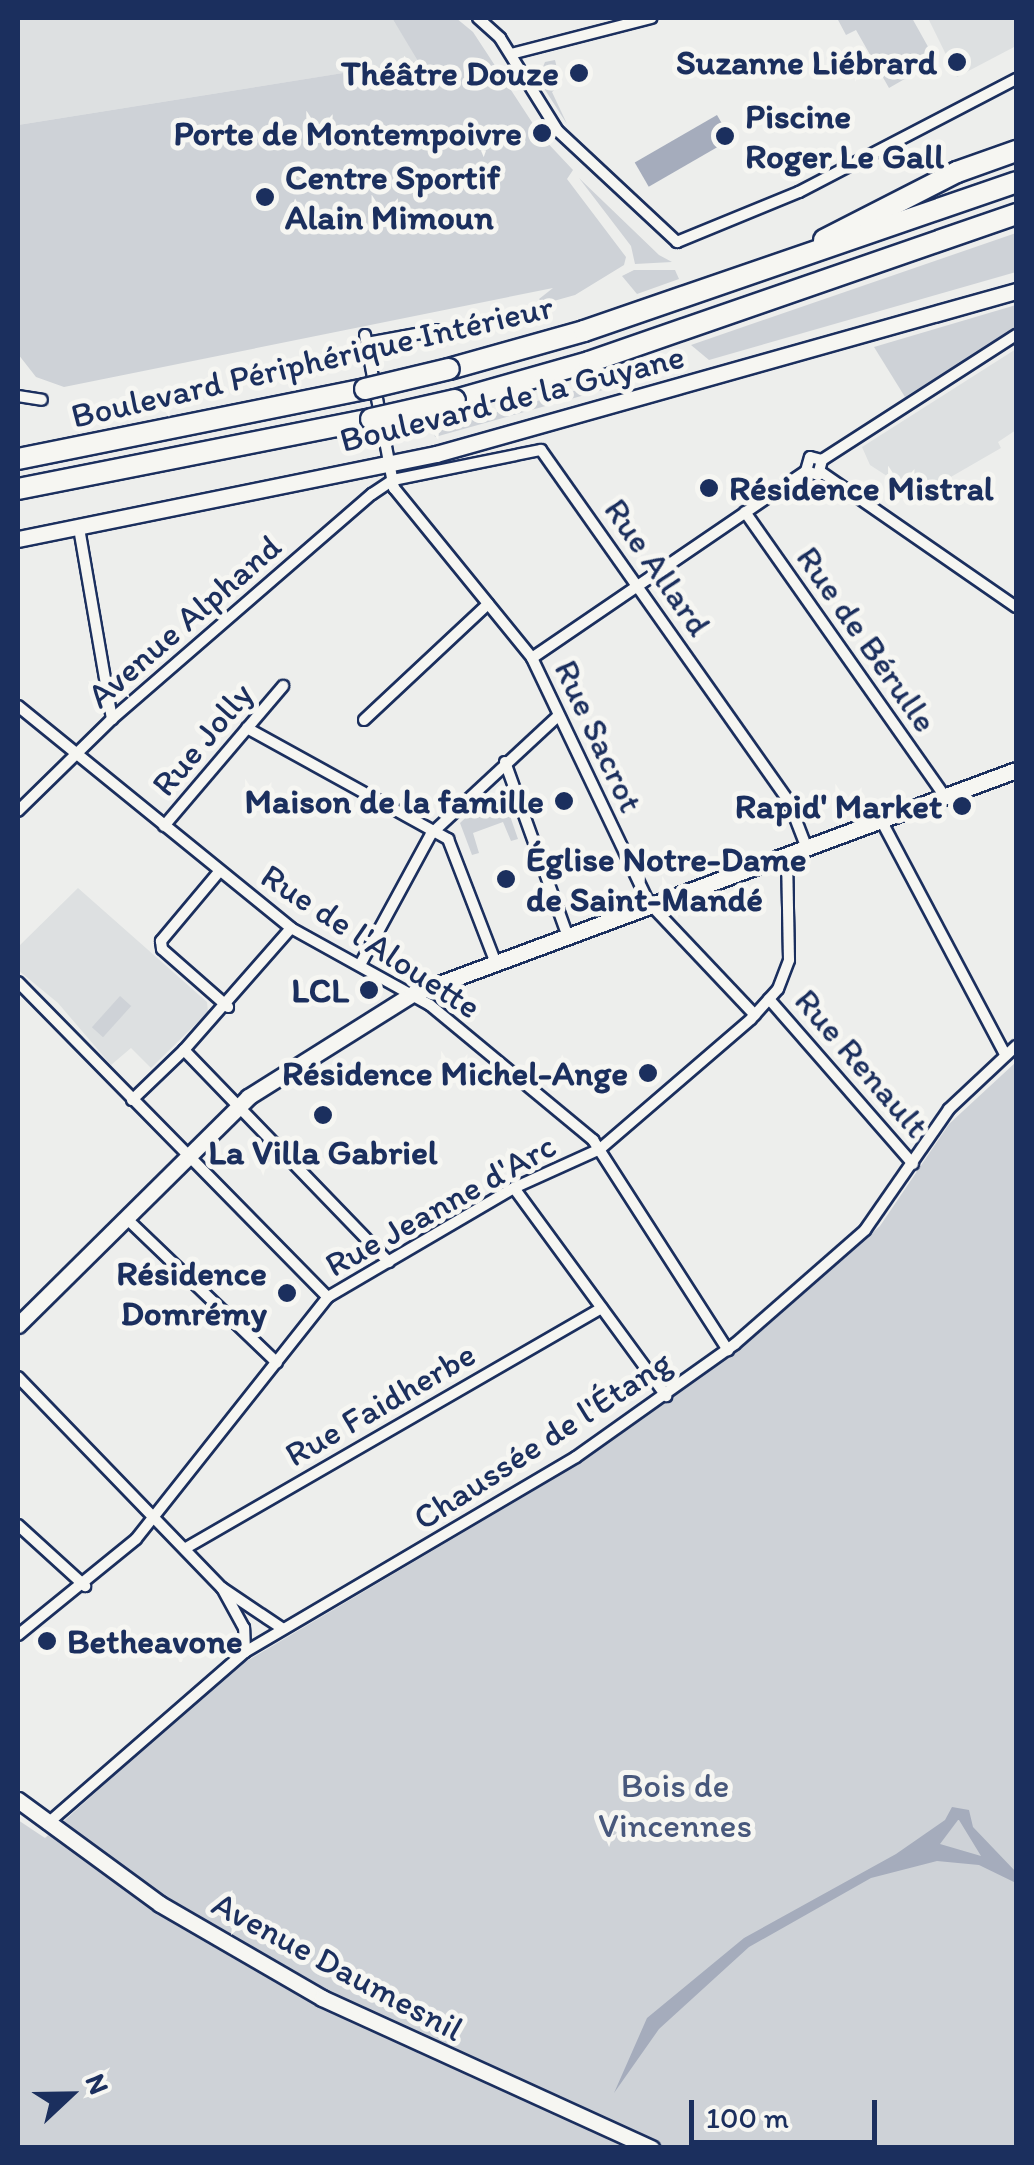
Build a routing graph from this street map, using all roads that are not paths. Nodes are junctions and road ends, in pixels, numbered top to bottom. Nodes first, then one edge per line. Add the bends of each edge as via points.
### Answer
1 (478, 18) edge
2 (651, 18) edge
3 (511, 54) junction
4 (1016, 79) edge
5 (1016, 151) edge
6 (1016, 182) edge
7 (1016, 214) edge
8 (783, 264) junction
9 (1016, 291) edge
10 (437, 330) dead end
11 (1016, 335) edge
12 (18, 396) edge
13 (42, 400) dead end
14 (18, 459) edge
15 (822, 466) junction
16 (806, 471) junction
17 (392, 472) junction
18 (18, 489) edge
19 (745, 512) junction
20 (79, 528) junction
21 (18, 539) edge
22 (636, 585) junction
23 (488, 604) junction
24 (1016, 607) edge
25 (532, 658) junction
26 (282, 686) dead end
27 (18, 706) edge
28 (558, 716) junction
29 (112, 719) junction
30 (364, 720) dead end
31 (247, 728) junction
32 (76, 753) junction
33 (506, 762) junction
34 (1016, 770) edge
35 (945, 797) junction
36 (18, 811) edge
37 (881, 820) junction
38 (164, 826) junction
39 (431, 834) junction
40 (806, 846) junction
41 (786, 853) junction
42 (218, 873) junction
43 (649, 903) junction
44 (291, 928) junction
45 (567, 934) junction
46 (495, 961) junction
47 (362, 963) junction
48 (18, 982) edge
49 (412, 994) junction
50 (769, 999) junction
51 (228, 1007) junction
52 (755, 1015) junction
53 (1016, 1046) edge
54 (184, 1050) junction
55 (1005, 1054) junction
56 (132, 1100) junction
57 (236, 1108) junction
58 (600, 1149) junction
59 (187, 1156) junction
60 (913, 1164) junction
61 (514, 1188) junction
62 (126, 1218) junction
63 (388, 1262) junction
64 (328, 1297) junction
65 (602, 1308) junction
66 (18, 1325) edge
67 (728, 1350) junction
68 (277, 1363) junction
69 (18, 1378) edge
70 (666, 1396) junction
71 (156, 1517) junction
72 (18, 1525) edge
73 (186, 1548) junction
74 (85, 1586) junction
75 (222, 1588) junction
76 (284, 1630) junction
77 (18, 1634) edge
78 (245, 1652) junction
79 (18, 1800) edge
80 (48, 1824) junction
81 (651, 2148) edge

1 - 3 street
2 - 3 street
3 - 4 street via 558,131 670,240 691,241
5 - 8 highway via 874,210
6 - 8 highway, Boulevard Périphérique Intérieur
7 - 18 highway, bridge via 589,362 455,400
8 - 14 highway, Boulevard Périphérique Intérieur, bridge via 449,370
9 - 17 street, Boulevard de la Guyane
10 - 17 street via 366,339
11 - 15 street
12 - 13 street
15 - 16 street
15 - 16 street via 810,456
15 - 24 street
16 - 19 street
17 - 20 street, Boulevard de la Guyane
17 - 22 street, Rue Allard via 541,450
17 - 23 street, Rue Sacrot
17 - 29 street, Avenue Alphand
19 - 22 street
19 - 35 street, Rue de Bérulle
20 - 21 street, Boulevard de la Guyane
20 - 29 street
22 - 25 street
22 - 40 street, Rue Allard via 789,802
23 - 25 street, Rue Sacrot
23 - 30 street
25 - 28 street, Rue Sacrot
26 - 31 street, Rue Jolly
27 - 32 street, Rue de l'Alouette
28 - 33 street
28 - 43 street, Rue Sacrot
29 - 32 street, Avenue Alphand
31 - 38 street, Rue Jolly
31 - 39 street
32 - 36 street, Avenue Alphand
32 - 38 street, Rue de l'Alouette
33 - 39 street
33 - 45 street
34 - 35 street
35 - 37 street
37 - 40 street
37 - 55 street
38 - 42 street, Rue de l'Alouette
39 - 46 street via 448,840
39 - 47 street
40 - 41 street
41 - 43 street
41 - 50 street, Rue Jeanne d'Arc via 789,960
42 - 44 street, Rue de l'Alouette
42 - 51 street via 160,940 162,949
43 - 45 street
43 - 52 street, Rue Sacrot
44 - 47 street, Rue de l'Alouette
44 - 51 street
45 - 46 street
46 - 49 street
47 - 49 street, Rue de l'Alouette
48 - 56 street
49 - 57 street
49 - 58 street, Rue de l'Alouette
50 - 52 street, Rue Jeanne d'Arc
50 - 60 street, Rue Renault
51 - 54 street
52 - 58 street, Rue Jeanne d'Arc
53 - 55 street, Chaussée de l'Étang
54 - 56 street
54 - 57 street
55 - 60 street, Chaussée de l'Étang via 949,1109
56 - 59 street
57 - 59 street
57 - 63 street
58 - 61 street, Rue Jeanne d'Arc
58 - 67 street, Rue de l'Alouette
59 - 62 street
59 - 64 street
60 - 67 street, Chaussée de l'Étang via 840,1255
61 - 63 street, Rue Jeanne d'Arc
61 - 65 street
62 - 66 street
62 - 68 street
63 - 64 street, Rue Jeanne d'Arc
64 - 68 street, Rue Jeanne d'Arc
65 - 70 street
65 - 73 street, Rue Faidherbe
67 - 70 street, Chaussée de l'Étang
68 - 71 street, Rue Jeanne d'Arc
69 - 71 street
70 - 76 street, Chaussée de l'Étang via 452,1534
71 - 73 street
71 - 74 street, Rue Jeanne d'Arc
72 - 74 street
73 - 75 street
74 - 77 street, Rue Jeanne d'Arc
75 - 76 street
75 - 78 street via 244,1628
76 - 78 street, Chaussée de l'Étang
78 - 80 street, Chaussée de l'Étang
79 - 80 street, Avenue Daumesnil
80 - 81 street, Avenue Daumesnil via 160,1904 322,1998

